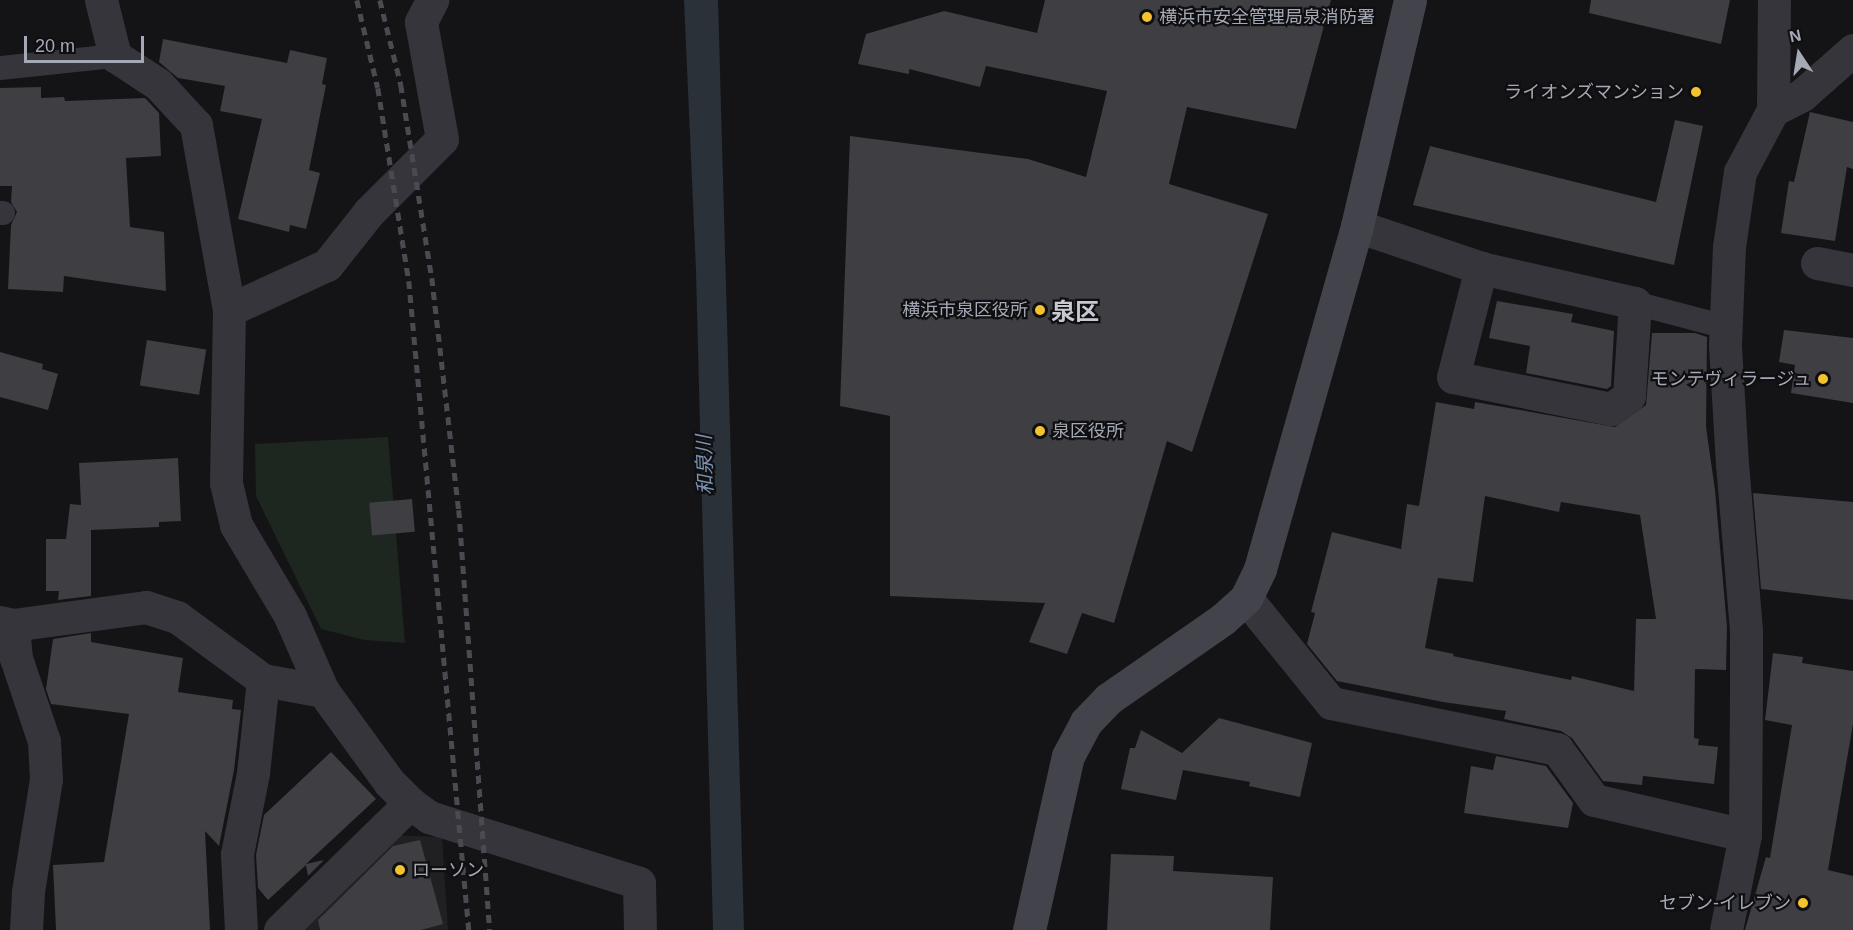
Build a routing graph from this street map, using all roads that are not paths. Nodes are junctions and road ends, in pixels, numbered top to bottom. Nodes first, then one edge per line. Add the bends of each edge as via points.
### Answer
1 (102, 0) edge
2 (432, 0) edge
3 (1410, 0) edge
4 (1774, 0) edge
5 (1853, 50) edge
6 (115, 56) junction
7 (0, 68) edge
8 (1773, 110) junction
9 (1357, 226) junction
10 (1816, 263) dead end
11 (1481, 268) junction
12 (1853, 270) edge
13 (1635, 303) junction
14 (229, 310) junction
15 (1726, 327) junction
16 (1245, 597) junction
17 (7, 623) edge
18 (263, 680) junction
19 (323, 691) junction
20 (410, 803) junction
21 (1745, 835) junction
22 (26, 930) edge
23 (241, 930) edge
24 (280, 930) edge
25 (640, 930) edge
26 (1029, 930) edge
27 (1726, 930) edge

1 - 6 street
2 - 14 street via 421,22 441,139 369,212 327,266
3 - 9 street
4 - 8 street
5 - 8 street via 1802,95
6 - 7 lane
6 - 14 street via 158,84 196,125
8 - 15 street via 1740,172 1729,246
9 - 11 street
9 - 16 street via 1260,569
10 - 12 street
11 - 13 street
11 - 13 street via 1453,377 1611,409 1629,396
13 - 15 lane
14 - 19 street via 226,483 236,525 290,616
15 - 21 street via 1732,464 1746,630
16 - 21 street via 1331,704 1557,749 1594,800
16 - 26 street via 1223,618 1108,699 1086,722 1068,756
17 - 18 street via 146,607 177,617
17 - 22 street via 44,741 46,778 28,891
18 - 19 street
18 - 23 street via 253,773 237,854
19 - 20 street via 389,782
20 - 24 street
20 - 25 street via 429,817 639,883
21 - 27 street

